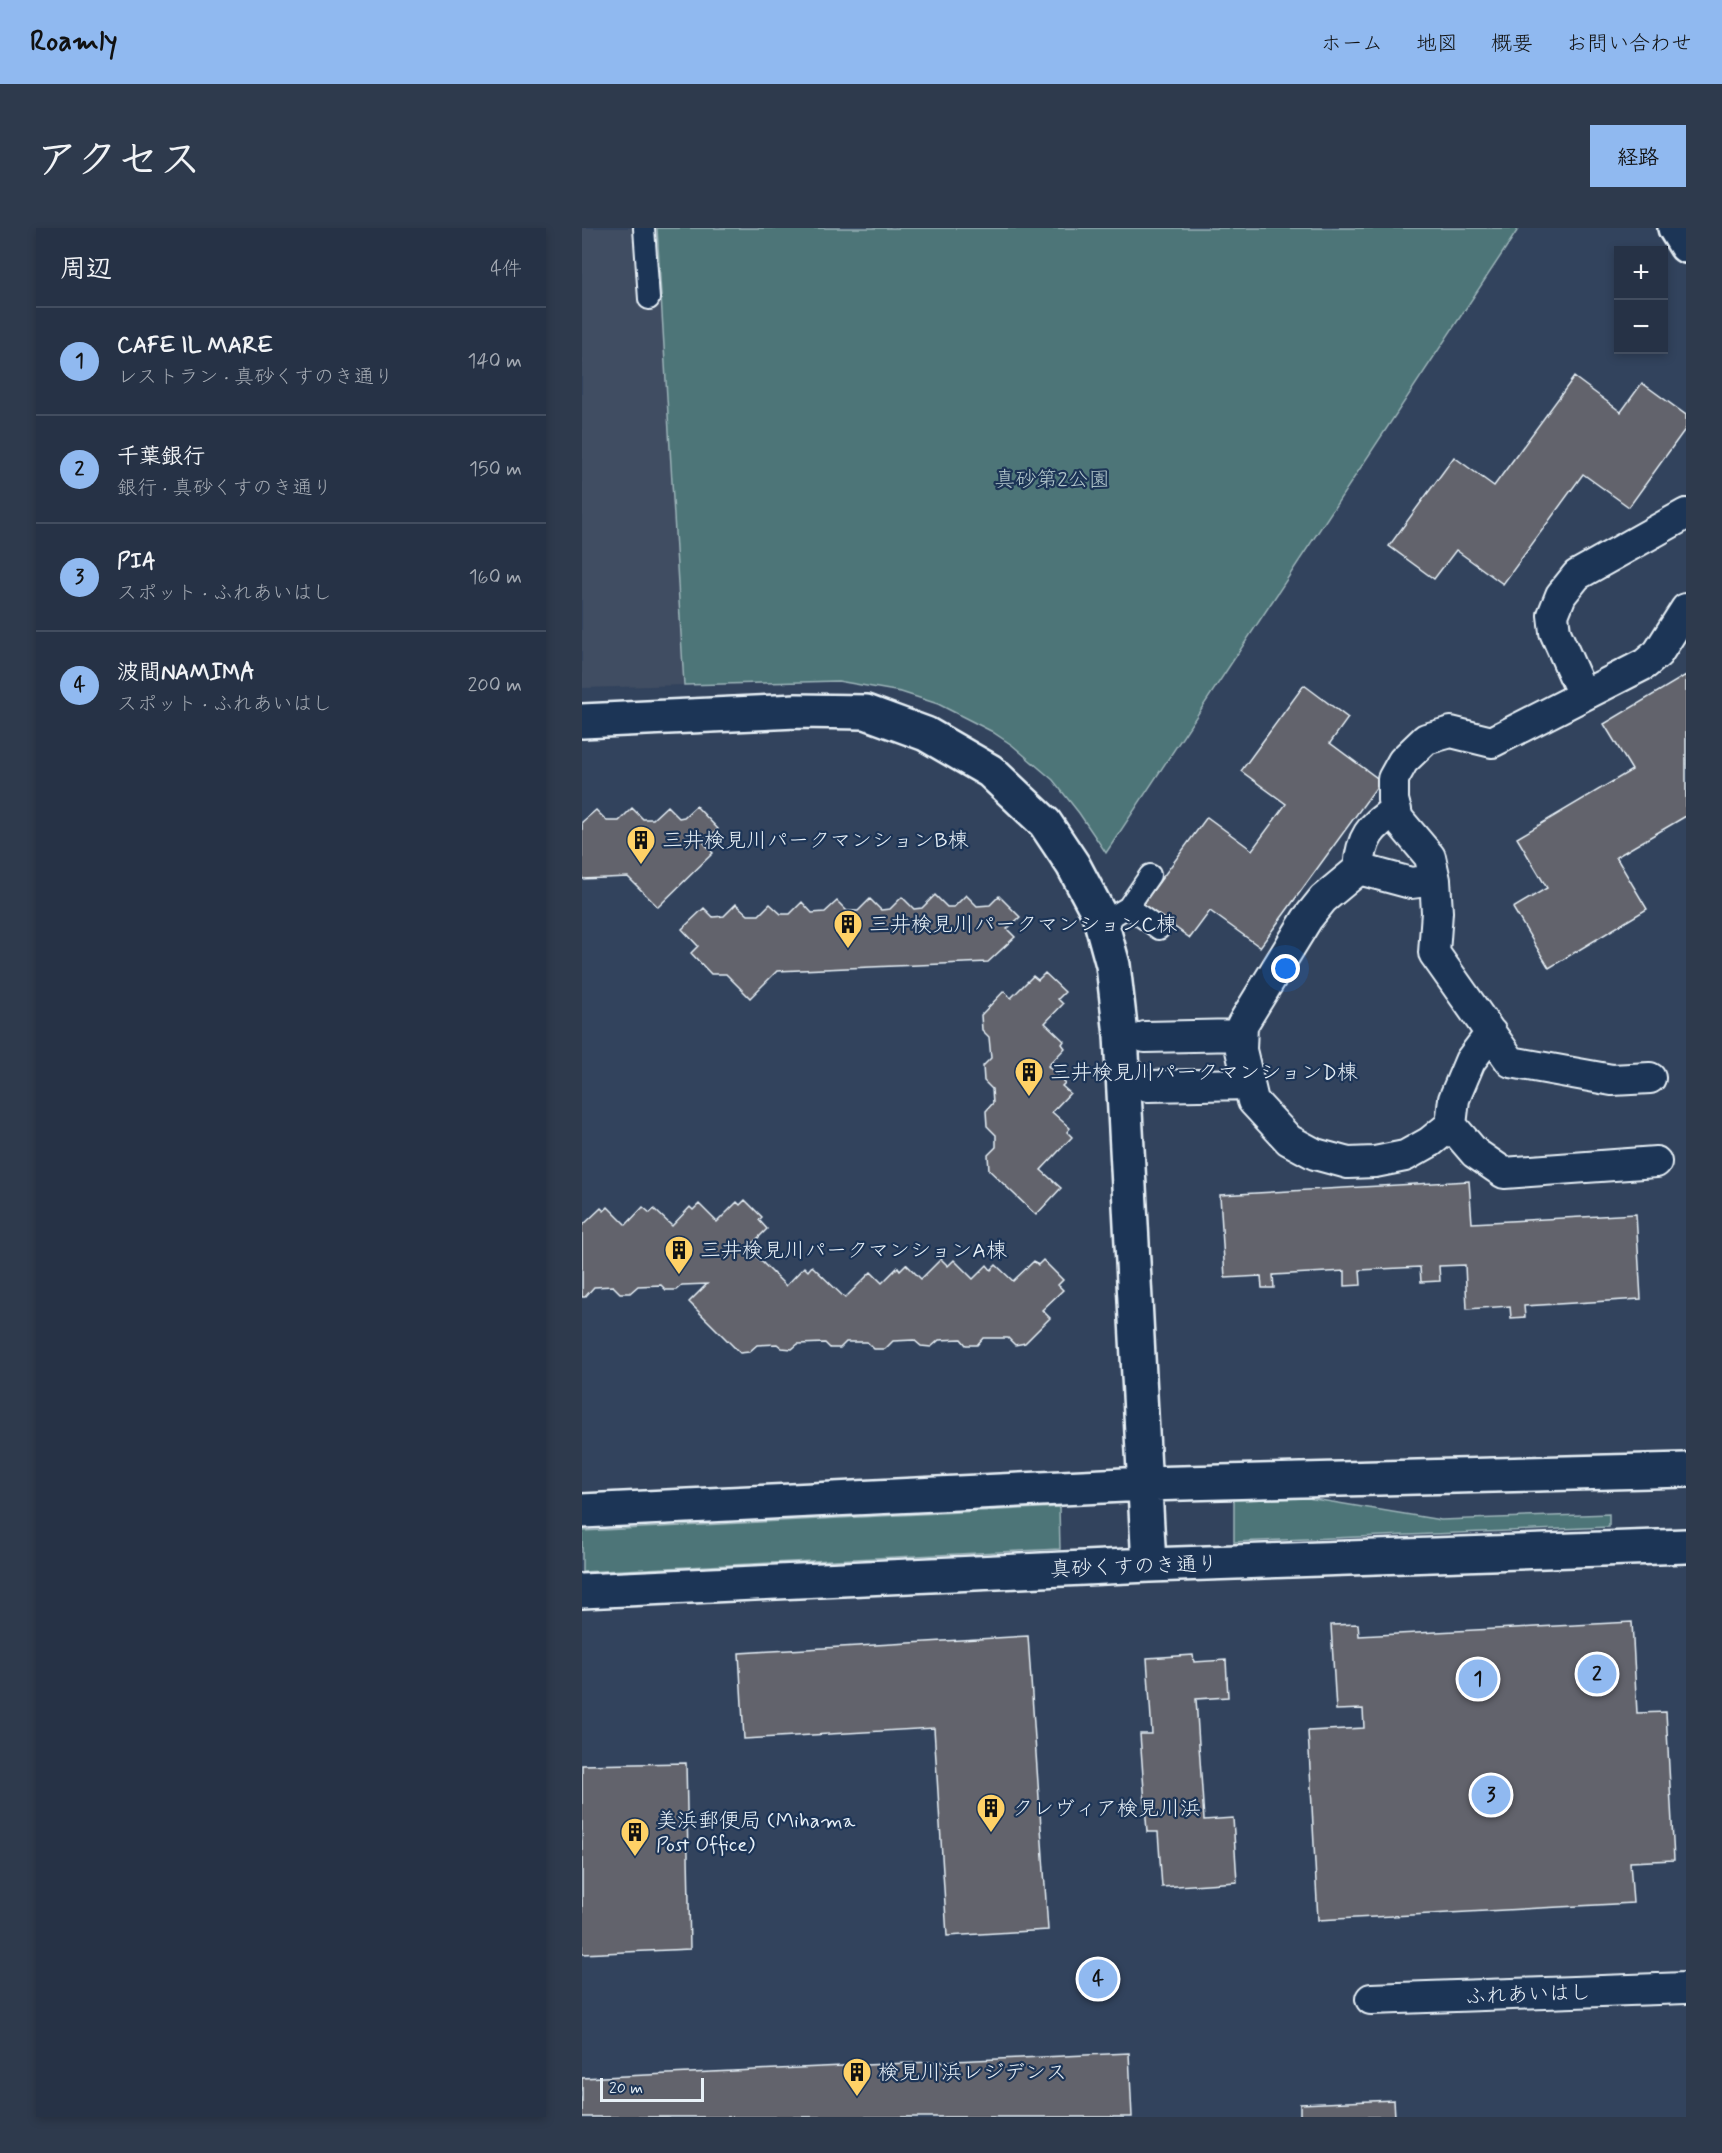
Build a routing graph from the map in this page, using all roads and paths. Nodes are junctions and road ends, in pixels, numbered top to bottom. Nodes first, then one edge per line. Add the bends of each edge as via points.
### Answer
1 (644, 228) edge
2 (1675, 228) edge
3 (1686, 246) edge
4 (649, 299) dead end
5 (1686, 514) edge
6 (1686, 609) edge
7 (1583, 696) junction
8 (582, 721) edge
9 (1396, 810) junction
10 (1359, 869) junction
11 (1150, 875) dead end
12 (1435, 880) junction
13 (1115, 915) junction
14 (1159, 930) dead end
15 (1491, 1033) junction
16 (1242, 1035) junction
17 (1145, 1037) dead end
18 (1650, 1078) dead end
19 (1249, 1084) junction
20 (1148, 1086) dead end
21 (1451, 1125) junction
22 (1656, 1162) dead end
23 (1686, 1470) edge
24 (1145, 1484) junction
25 (582, 1511) edge
26 (1686, 1546) edge
27 (1149, 1565) junction
28 (582, 1591) edge
29 (1686, 1988) edge
30 (1371, 2000) dead end

1 - 4 lane
2 - 3 street
5 - 7 street via 1577,575 1561,595 1553,615 1555,632
6 - 7 street via 1658,653 1645,664
7 - 9 street via 1492,742 1451,732 1426,739 1403,761 1393,779
8 - 13 street via 796,711 866,712 926,734 990,771 1045,823 1099,914
9 - 10 street via 1366,836 1360,849
9 - 12 street via 1398,819 1430,857
10 - 12 street via 1411,884
10 - 16 street via 1323,899 1307,919 1242,1025
11 - 13 lane
12 - 15 street via 1434,953
13 - 14 lane
13 - 24 street via 1113,965 1121,1035
15 - 18 street via 1512,1062 1612,1080
15 - 21 street via 1470,1061 1454,1099
16 - 17 street
16 - 19 street via 1241,1050
19 - 20 street
19 - 21 street via 1254,1101 1289,1140 1315,1154 1347,1163 1405,1156
21 - 22 street via 1475,1153 1504,1173
23 - 24 street
24 - 25 street
24 - 27 street
26 - 27 street, 真砂くすのき通り
27 - 28 street, 真砂くすのき通り
29 - 30 street, ふれあいはし

